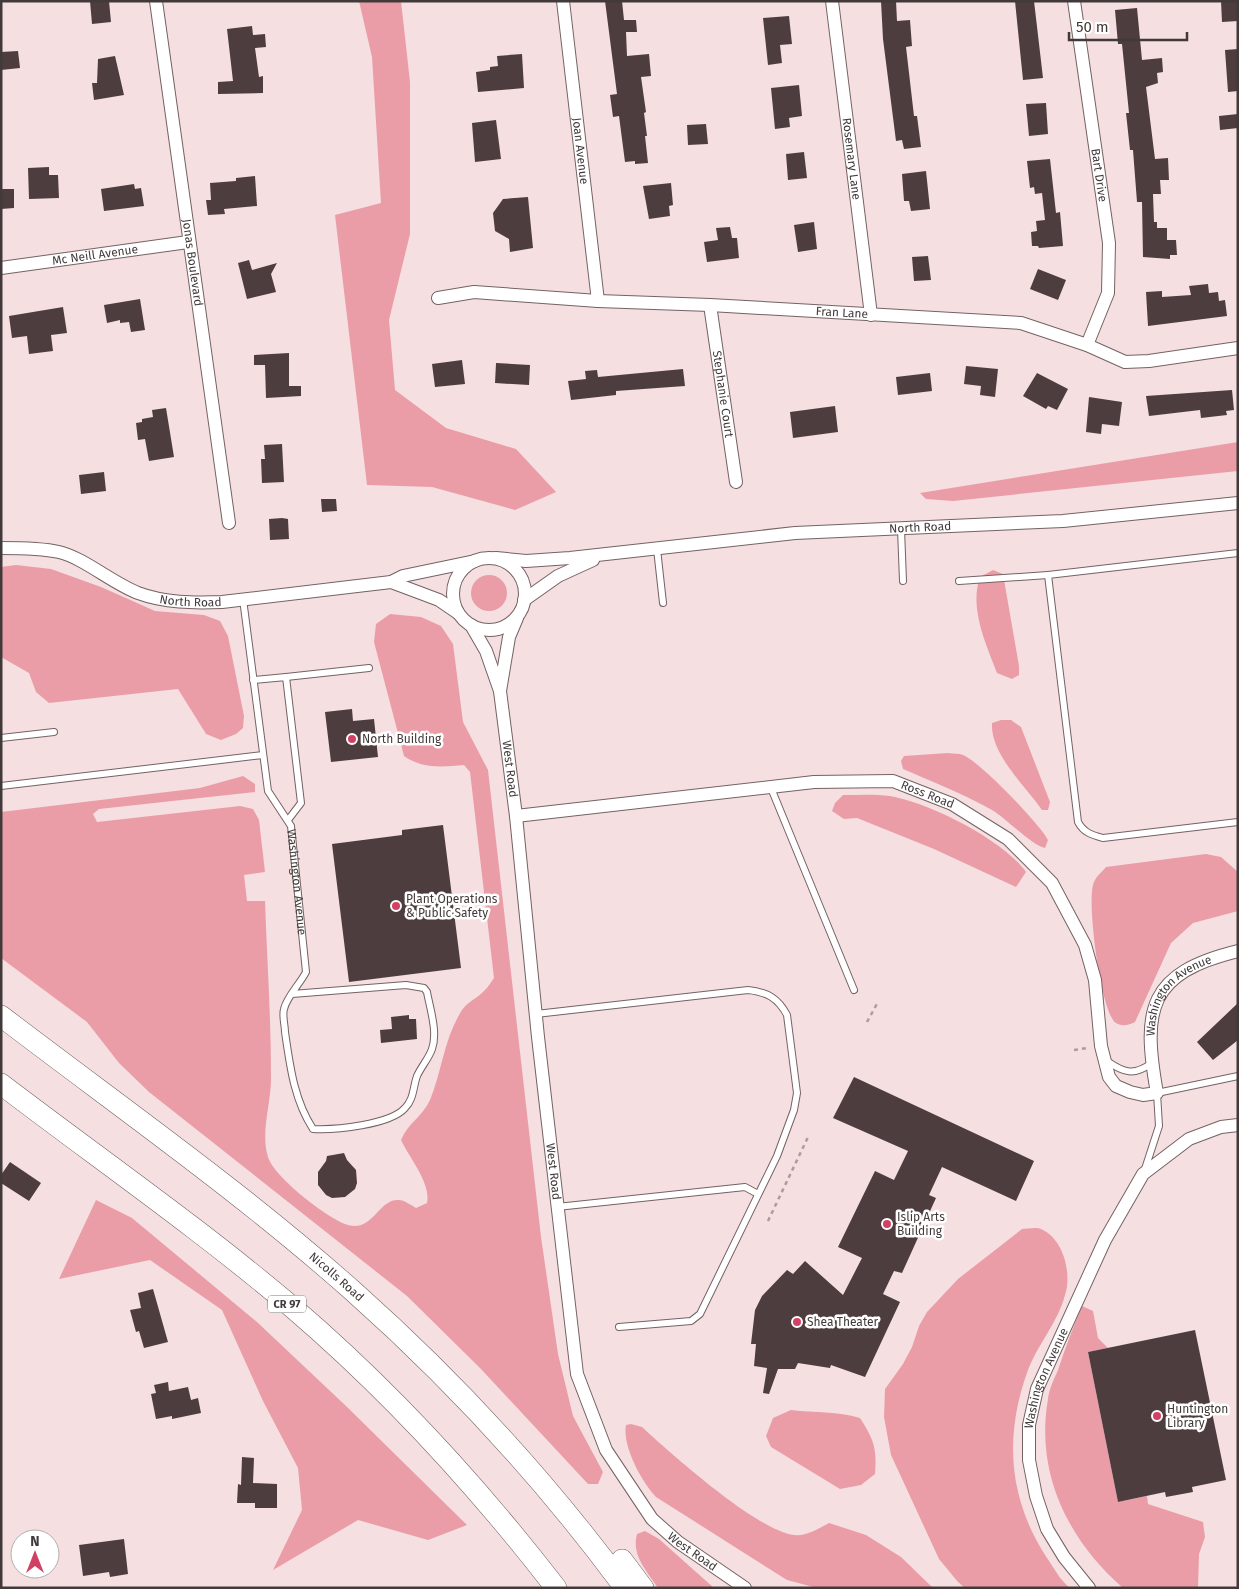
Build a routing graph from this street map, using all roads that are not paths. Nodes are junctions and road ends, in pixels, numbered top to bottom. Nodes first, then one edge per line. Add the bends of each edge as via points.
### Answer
1 (156, 1) edge
2 (563, 1) edge
3 (832, 1) edge
4 (1074, 1) edge
5 (188, 242) junction
6 (1, 268) edge
7 (438, 298) dead end
8 (598, 301) junction
9 (710, 305) junction
10 (871, 315) junction
11 (1087, 345) junction
12 (1238, 348) edge
13 (736, 482) dead end
14 (1237, 506) edge
15 (229, 522) dead end
16 (900, 528) junction
17 (1, 548) edge
18 (657, 549) junction
19 (1238, 553) edge
20 (604, 555) junction
21 (496, 558) junction
22 (476, 560) junction
23 (1048, 575) junction
24 (903, 581) dead end
25 (960, 581) dead end
26 (391, 582) junction
27 (243, 599) junction
28 (524, 600) junction
29 (663, 603) dead end
30 (458, 613) junction
31 (518, 616) junction
32 (471, 625) junction
33 (369, 668) dead end
34 (286, 677) junction
35 (253, 680) junction
36 (500, 691) junction
37 (54, 732) dead end
38 (1, 738) edge
39 (263, 755) junction
40 (1, 786) edge
41 (772, 788) junction
42 (516, 816) junction
43 (288, 820) junction
44 (1238, 822) edge
45 (1238, 951) edge
46 (854, 990) dead end
47 (292, 994) junction
48 (536, 1014) junction
49 (1, 1016) edge
50 (1104, 1059) junction
51 (1152, 1063) junction
52 (1238, 1076) edge
53 (1, 1084) edge
54 (1157, 1093) junction
55 (1, 1094) edge
56 (1238, 1125) edge
57 (75, 1140) junction
58 (1143, 1174) junction
59 (758, 1194) junction
60 (557, 1207) junction
61 (619, 1327) dead end
62 (538, 1481) junction
63 (556, 1588) edge
64 (625, 1588) edge
65 (643, 1588) edge
66 (745, 1588) edge
67 (1089, 1588) edge

1 - 5 street, Jonas Boulevard
2 - 8 street, Joan Avenue
3 - 10 street, Rosemary Lane
4 - 11 street, Bart Drive via 1109,243 1108,293
5 - 6 street, Mc Neill Avenue
5 - 15 street, Jonas Boulevard
7 - 8 street, Fran Lane via 474,292
8 - 9 street, Fran Lane
9 - 10 street, Fran Lane
9 - 13 street, Stephanie Court
10 - 11 street, Fran Lane via 1021,324
11 - 12 street, Fran Lane via 1125,362 1149,362
14 - 16 street, North Road via 1063,521
16 - 18 street, North Road via 795,533
16 - 24 lane
17 - 27 street, North Road via 60,552 113,582 166,601
18 - 20 street, North Road
18 - 29 lane
19 - 23 lane
20 - 21 street, North Road via 545,560
20 - 28 street, North Road via 558,576
21 - 22 street
21 - 28 street via 516,570 523,581
22 - 26 street, North Road via 403,576
22 - 30 street via 465,567 454,584
23 - 25 lane
23 - 44 lane via 1078,822 1082,829 1102,838
26 - 27 street, North Road
26 - 30 street, North Road via 439,600
27 - 35 lane, Washington Avenue
28 - 31 street
30 - 32 street
31 - 32 street via 498,629 486,630
31 - 36 street, West Road via 510,637
32 - 36 street, West Road via 486,651
33 - 34 lane
34 - 35 lane
34 - 43 lane via 300,803
35 - 39 lane, Washington Avenue
36 - 42 street, West Road
37 - 38 lane
39 - 40 lane
39 - 43 lane, Washington Avenue via 268,791
41 - 42 street, Ross Road
41 - 46 lane
41 - 50 street, Ross Road via 814,782 893,781 952,804 1008,838 1052,883 1085,945 1095,980
42 - 48 street, West Road
43 - 47 lane, Washington Avenue via 292,826 306,961 306,972
45 - 51 street, Washington Avenue via 1197,963 1173,978 1159,996 1149,1031
47 - 47 lane, Washington Avenue via 283,1009 292,1077 299,1104 313,1129 340,1129 399,1113 411,1100 416,1077 433,1048 434,1029 427,992 415,984
48 - 59 lane via 748,990 773,996 787,1015 797,1093 790,1125
48 - 60 street, West Road
49 - 62 highway, Nicolls Road via 248,1204 354,1292 492,1428
50 - 51 lane via 1122,1072 1134,1073
50 - 54 street, Ross Road via 1109,1077 1116,1086 1143,1095
51 - 54 street, Washington Avenue
52 - 54 lane
53 - 57 highway, CR 97
54 - 58 lane, Washington Avenue via 1159,1126
55 - 57 highway
56 - 58 street, Washington Avenue via 1189,1139
57 - 63 highway, CR 97 via 226,1254 335,1346 424,1434
58 - 67 street, Washington Avenue via 1106,1240 1045,1371 1037,1389 1029,1425 1029,1460 1047,1529
59 - 60 lane via 745,1187
59 - 61 lane via 700,1314 691,1320
60 - 66 street, West Road via 577,1374 606,1450 652,1519 678,1542
62 - 64 highway, Nicolls Road
62 - 65 highway via 617,1555

